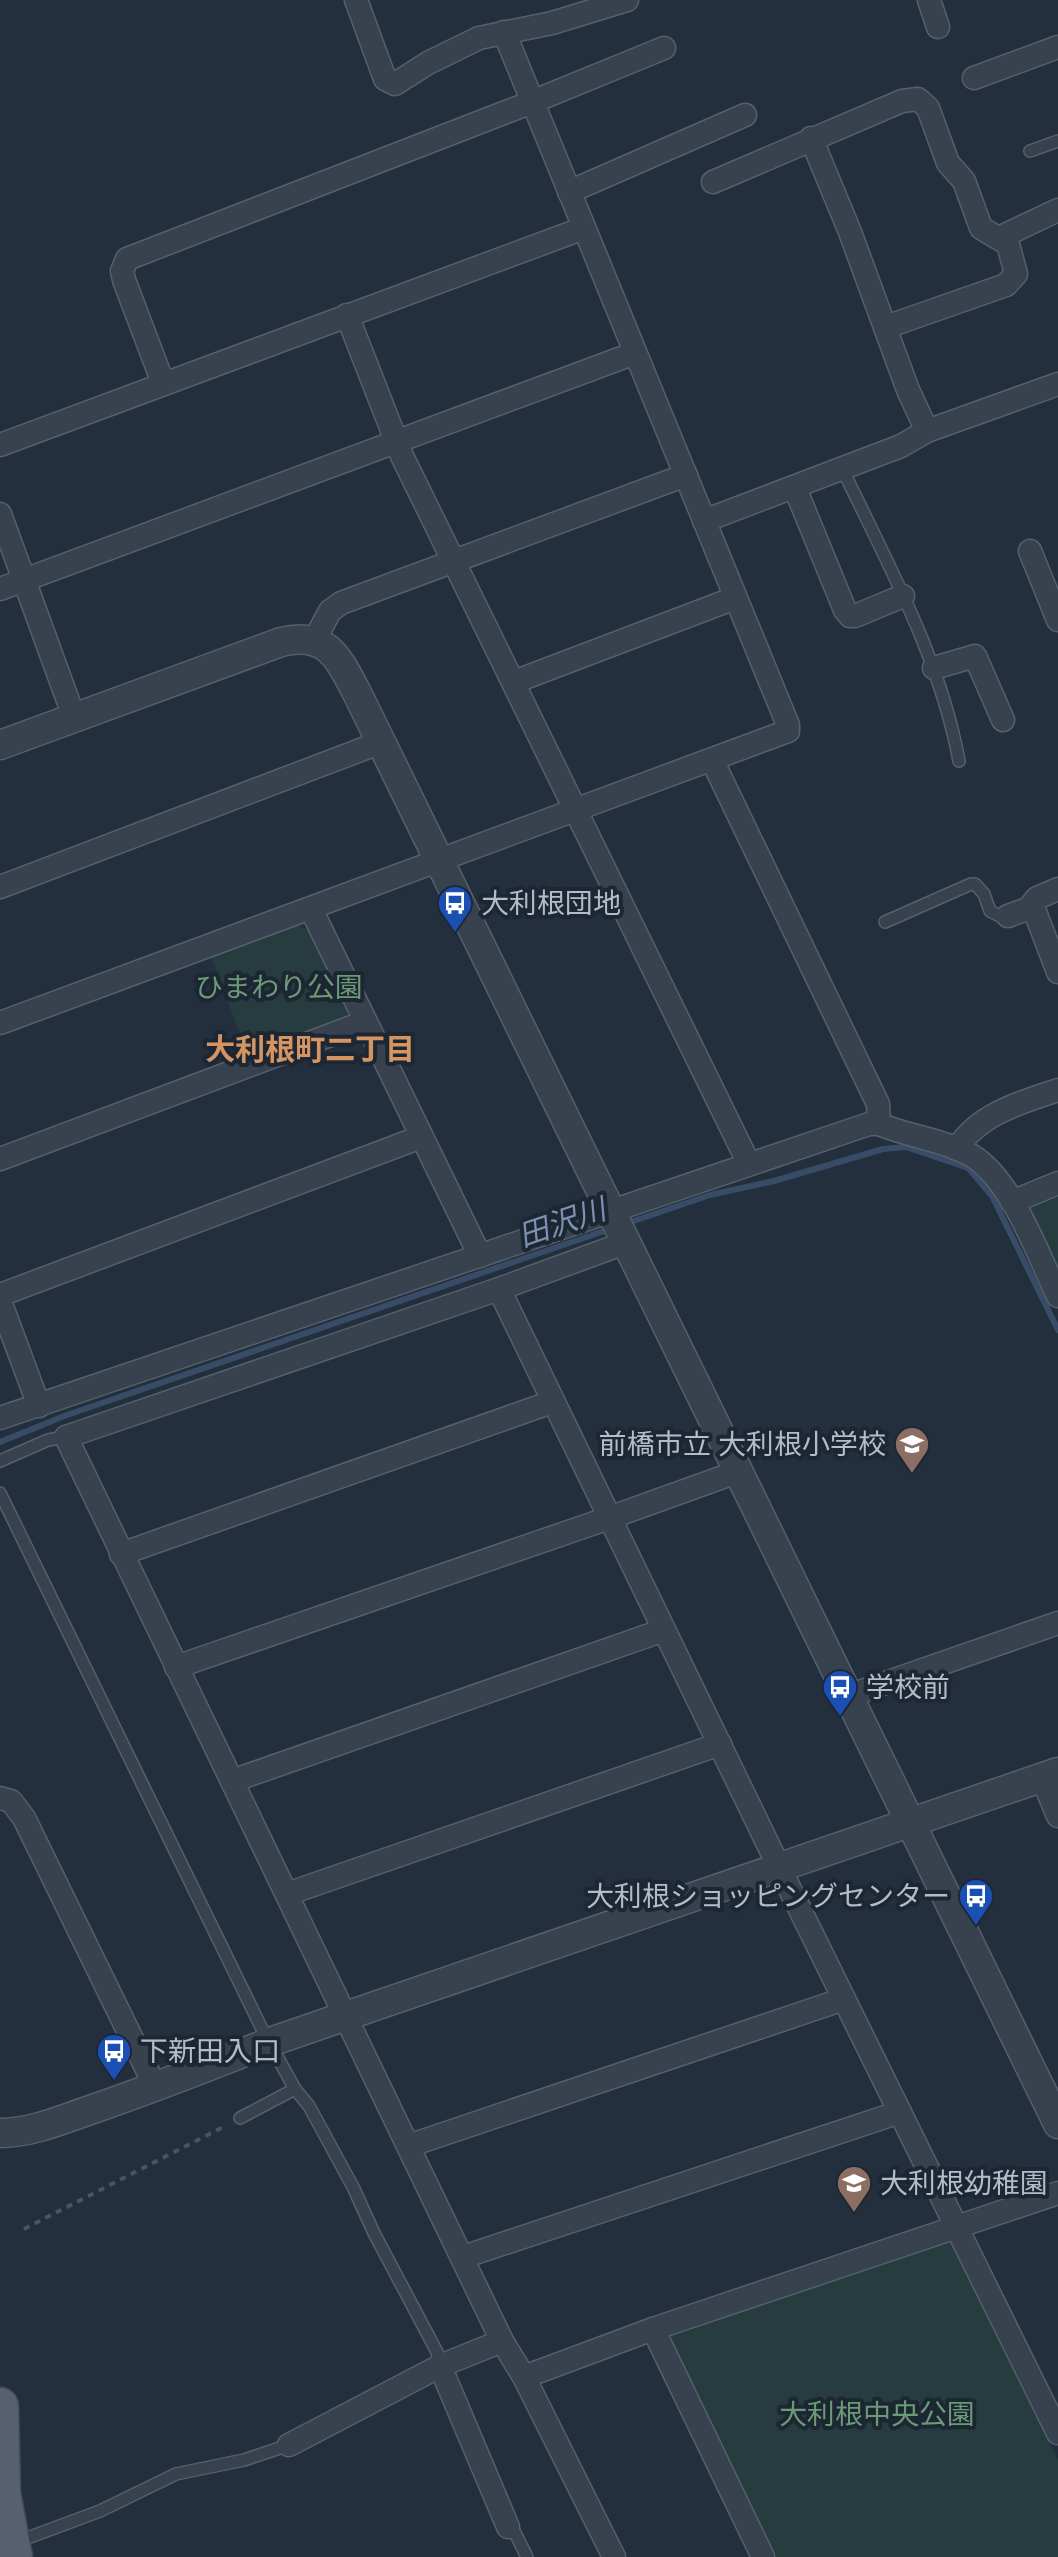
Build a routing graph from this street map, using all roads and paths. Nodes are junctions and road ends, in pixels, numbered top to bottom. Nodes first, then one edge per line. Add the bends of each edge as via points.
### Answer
1 (356, 0) edge
2 (627, 0) edge
3 (929, 0) edge
4 (938, 27) dead end
5 (504, 32) junction
6 (1058, 47) edge
7 (664, 48) dead end
8 (974, 78) dead end
9 (532, 102) junction
10 (745, 115) dead end
11 (811, 138) junction
12 (1058, 141) edge
13 (1030, 151) dead end
14 (713, 182) dead end
15 (569, 192) junction
16 (1058, 210) edge
17 (584, 228) junction
18 (1001, 237) junction
19 (347, 315) junction
20 (886, 327) junction
21 (635, 353) junction
22 (163, 383) junction
23 (1058, 384) edge
24 (927, 431) junction
25 (395, 442) junction
26 (0, 445) edge
27 (842, 467) junction
28 (686, 475) junction
29 (795, 488) junction
30 (0, 514) edge
31 (704, 521) junction
32 (453, 560) junction
33 (1042, 560) edge
34 (24, 580) junction
35 (0, 589) edge
36 (903, 596) junction
37 (735, 598) junction
38 (1058, 620) edge
39 (314, 641) junction
40 (934, 668) junction
41 (514, 682) junction
42 (74, 717) junction
43 (1003, 720) dead end
44 (379, 743) junction
45 (0, 745) edge
46 (712, 760) junction
47 (959, 761) dead end
48 (576, 811) junction
49 (439, 861) junction
50 (0, 887) edge
51 (1058, 889) edge
52 (1032, 907) junction
53 (311, 909) junction
54 (1008, 916) joint
55 (885, 922) dead end
56 (1053, 947) edge
57 (1058, 972) edge
58 (365, 1022) junction
59 (0, 1023) edge
60 (1058, 1090) edge
61 (879, 1124) junction
62 (421, 1137) junction
63 (957, 1149) junction
64 (0, 1159) edge
65 (749, 1164) junction
66 (1058, 1183) edge
67 (1012, 1202) junction
68 (611, 1212) junction
69 (625, 1243) junction
70 (480, 1256) junction
71 (499, 1289) junction
72 (1058, 1296) edge
73 (0, 1298) edge
74 (267, 1328) junction
75 (279, 1364) junction
76 (552, 1402) junction
77 (39, 1406) junction
78 (0, 1418) edge
79 (66, 1437) junction
80 (0, 1461) edge
81 (737, 1472) junction
82 (0, 1493) edge
83 (609, 1518) junction
84 (121, 1554) junction
85 (1058, 1623) edge
86 (664, 1630) junction
87 (176, 1667) junction
88 (848, 1696) junction
89 (720, 1744) junction
90 (1050, 1775) edge
91 (232, 1781) junction
92 (0, 1798) edge
93 (1058, 1816) edge
94 (911, 1824) junction
95 (779, 1867) junction
96 (287, 1894) junction
97 (844, 1999) junction
98 (348, 2017) junction
99 (270, 2042) junction
100 (156, 2088) junction
101 (295, 2089) junction
102 (900, 2112) junction
103 (240, 2118) joint
104 (1058, 2124) edge
105 (0, 2133) edge
106 (408, 2146) junction
107 (1058, 2193) edge
108 (958, 2227) junction
109 (24, 2229) dead end
110 (463, 2257) junction
111 (653, 2329) junction
112 (502, 2341) junction
113 (440, 2366) junction
114 (524, 2377) junction
115 (0, 2406) edge
116 (1058, 2433) edge
117 (289, 2445) joint
118 (5, 2521) edge
119 (508, 2527) joint
120 (527, 2557) edge
121 (614, 2557) edge
122 (763, 2557) edge

1 - 5 street via 385,79 395,84 463,44
2 - 5 street
3 - 4 street
5 - 9 street
6 - 8 street
7 - 9 street
9 - 15 street
9 - 22 street via 127,259 124,280
10 - 15 street
11 - 14 street
11 - 18 street via 918,99 928,108 948,163 964,181 981,228
11 - 20 street
12 - 13 lane
15 - 17 street
16 - 18 street
17 - 19 street
17 - 21 street
18 - 20 street via 1015,268 1011,282
19 - 22 street
19 - 25 street
20 - 24 street
21 - 25 street
21 - 28 street
22 - 26 street
23 - 24 street
24 - 27 street
25 - 32 street
25 - 34 street
27 - 29 street
27 - 36 lane
28 - 31 street
28 - 32 street
29 - 31 street
29 - 36 street via 850,616
30 - 34 street
31 - 37 street
32 - 39 street via 341,603 330,611
32 - 41 street
33 - 38 street
34 - 35 street
34 - 42 street
36 - 40 lane
37 - 41 street
37 - 46 street via 788,725 783,734
39 - 42 street via 281,642
39 - 44 street via 343,665
40 - 43 street via 975,656
40 - 47 lane
41 - 48 street
42 - 45 street
44 - 49 street
44 - 50 street
46 - 48 street
46 - 61 street via 878,1104
48 - 49 street
48 - 65 street
49 - 53 street
49 - 68 street
51 - 52 street via 1037,898
52 - 54 street
52 - 56 street
53 - 58 street
53 - 59 street
54 - 55 lane via 990,911 984,894 971,884
56 - 57 street
58 - 62 street
58 - 64 street
60 - 63 street via 987,1119
61 - 63 street
61 - 65 street via 862,1125
62 - 70 street
62 - 73 street
63 - 67 street via 988,1166
65 - 68 street
66 - 67 street
67 - 72 street
68 - 69 street
68 - 70 street
69 - 71 street
69 - 81 street
70 - 74 street
71 - 75 street
71 - 76 street
73 - 77 street
74 - 75 street
74 - 77 street
75 - 79 street
76 - 83 street
76 - 84 street
77 - 78 street
79 - 80 lane
79 - 84 street
81 - 83 street
81 - 88 street
82 - 99 lane
83 - 86 street
83 - 87 street
84 - 87 street
85 - 88 street
86 - 89 street
86 - 91 street
87 - 91 street
88 - 94 street
89 - 95 street
89 - 96 street
90 - 93 street
90 - 94 street
91 - 96 street
92 - 100 street via 11,1801 24,1818
94 - 95 street
94 - 104 street
95 - 97 street
95 - 98 street
96 - 98 street
97 - 102 street
97 - 106 street
98 - 99 street
98 - 106 street
99 - 100 street
99 - 101 lane
100 - 105 street via 42,2126
101 - 103 lane
101 - 113 lane via 353,2187
102 - 108 street
102 - 110 street
103 - 109 path
106 - 110 street
107 - 108 street
108 - 111 street
108 - 116 street
110 - 112 street
111 - 114 street
111 - 122 street
112 - 113 street
112 - 114 street
113 - 117 street
113 - 119 street
114 - 121 street
115 - 118 main road
117 - 118 lane via 176,2474 91,2515
119 - 120 lane

